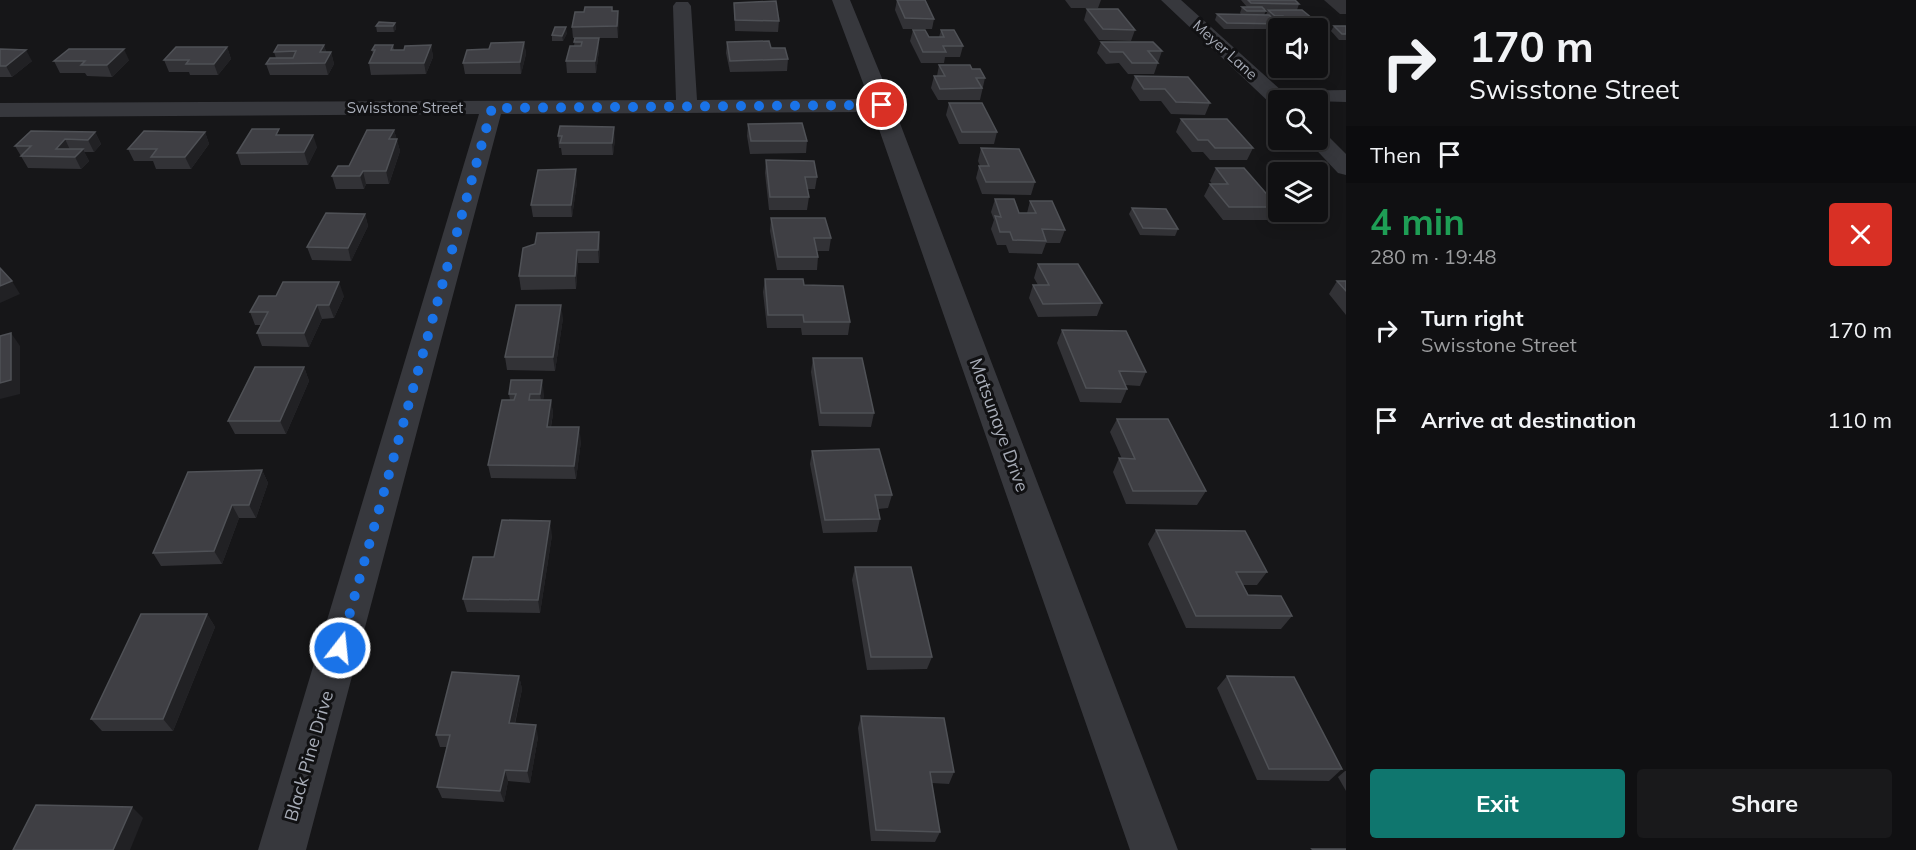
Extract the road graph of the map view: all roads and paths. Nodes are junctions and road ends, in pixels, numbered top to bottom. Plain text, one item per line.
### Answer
1 (841, 0) edge
2 (1170, 0) edge
3 (682, 6) dead end
4 (1269, 90) edge
5 (1346, 96) edge
6 (1328, 97) edge
7 (882, 105) junction
8 (687, 106) junction
9 (492, 108) junction
10 (0, 110) edge
11 (1328, 149) edge
12 (1346, 168) edge
13 (282, 850) edge
14 (1154, 850) edge

1 - 7 street, Matsunaye Drive
2 - 4 street, Meyer Lane
3 - 8 street
5 - 6 street
7 - 8 street, Swisstone Street
7 - 14 street, Matsunaye Drive
8 - 9 street, Swisstone Street
9 - 10 street, Swisstone Street
9 - 13 street, Black Pine Drive
11 - 12 street

